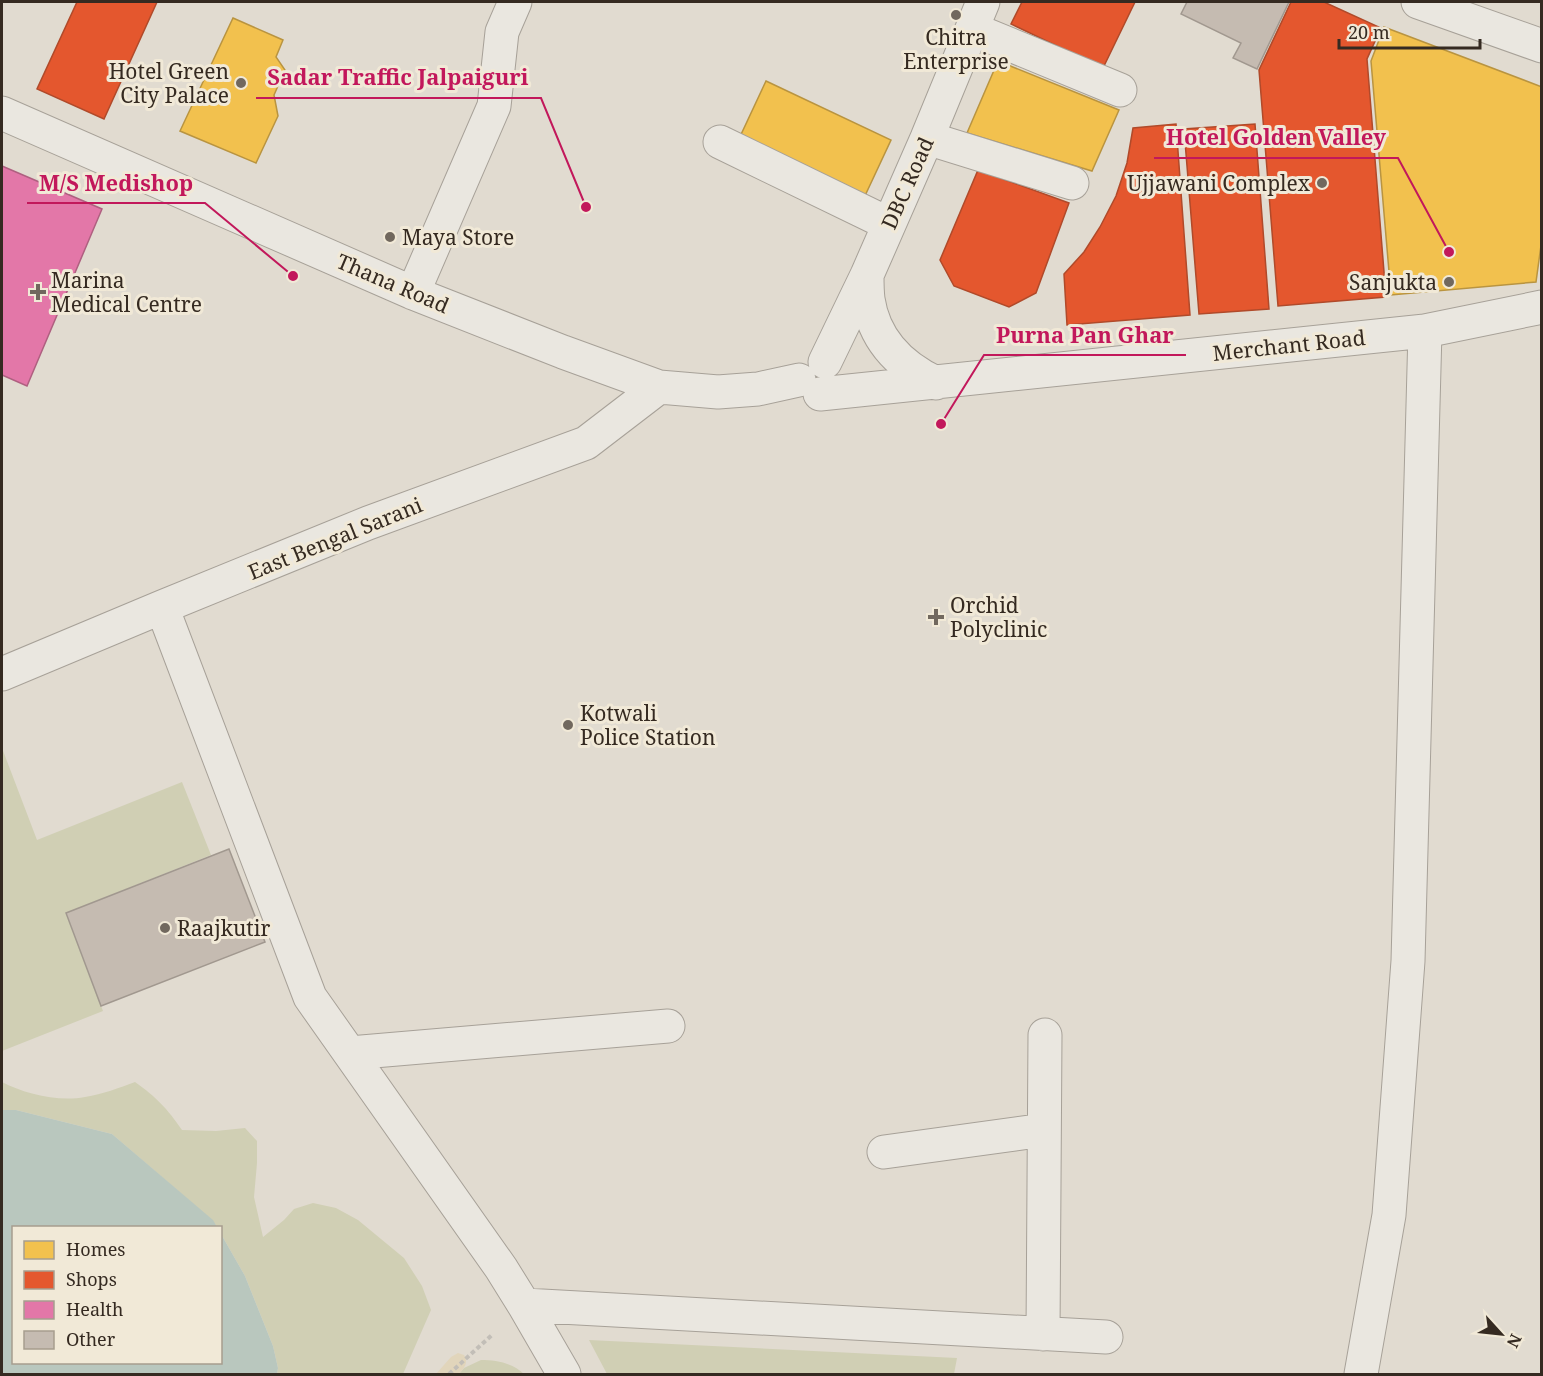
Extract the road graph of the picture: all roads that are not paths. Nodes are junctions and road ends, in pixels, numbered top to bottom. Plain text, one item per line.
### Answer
1 (515, 2) edge
2 (1418, 2) edge
3 (977, 15) edge
4 (1542, 46) edge
5 (1120, 90) dead end
6 (2, 113) edge
7 (927, 138) junction
8 (720, 142) dead end
9 (1072, 183) dead end
10 (889, 224) junction
11 (867, 275) junction
12 (413, 293) junction
13 (1542, 308) edge
14 (1425, 331) junction
15 (936, 383) junction
16 (660, 387) junction
17 (809, 387) junction
18 (162, 607) junction
19 (2, 674) edge
20 (668, 1026) dead end
21 (1045, 1035) dead end
22 (350, 1053) junction
23 (1044, 1130) junction
24 (884, 1152) dead end
25 (524, 1305) junction
26 (1043, 1334) junction
27 (1106, 1337) dead end
28 (564, 1374) edge
29 (1361, 1374) edge

1 - 12 street
2 - 4 street
3 - 5 street
3 - 7 street, DBC Road
6 - 12 street, Thana Road
7 - 9 street
7 - 10 street, DBC Road
8 - 10 street
10 - 11 street, DBC Road
11 - 15 street
11 - 17 street, DBC Road
12 - 16 street, Thana Road
13 - 14 street, Merchant Road
14 - 15 street, Merchant Road
14 - 29 street
15 - 17 street, Merchant Road
16 - 17 street, Thana Road
16 - 18 street, East Bengal Sarani
18 - 19 street, East Bengal Sarani
18 - 22 street
20 - 22 street
21 - 23 street
22 - 25 street
23 - 24 street
23 - 26 street
25 - 26 street
25 - 28 street
26 - 27 street

